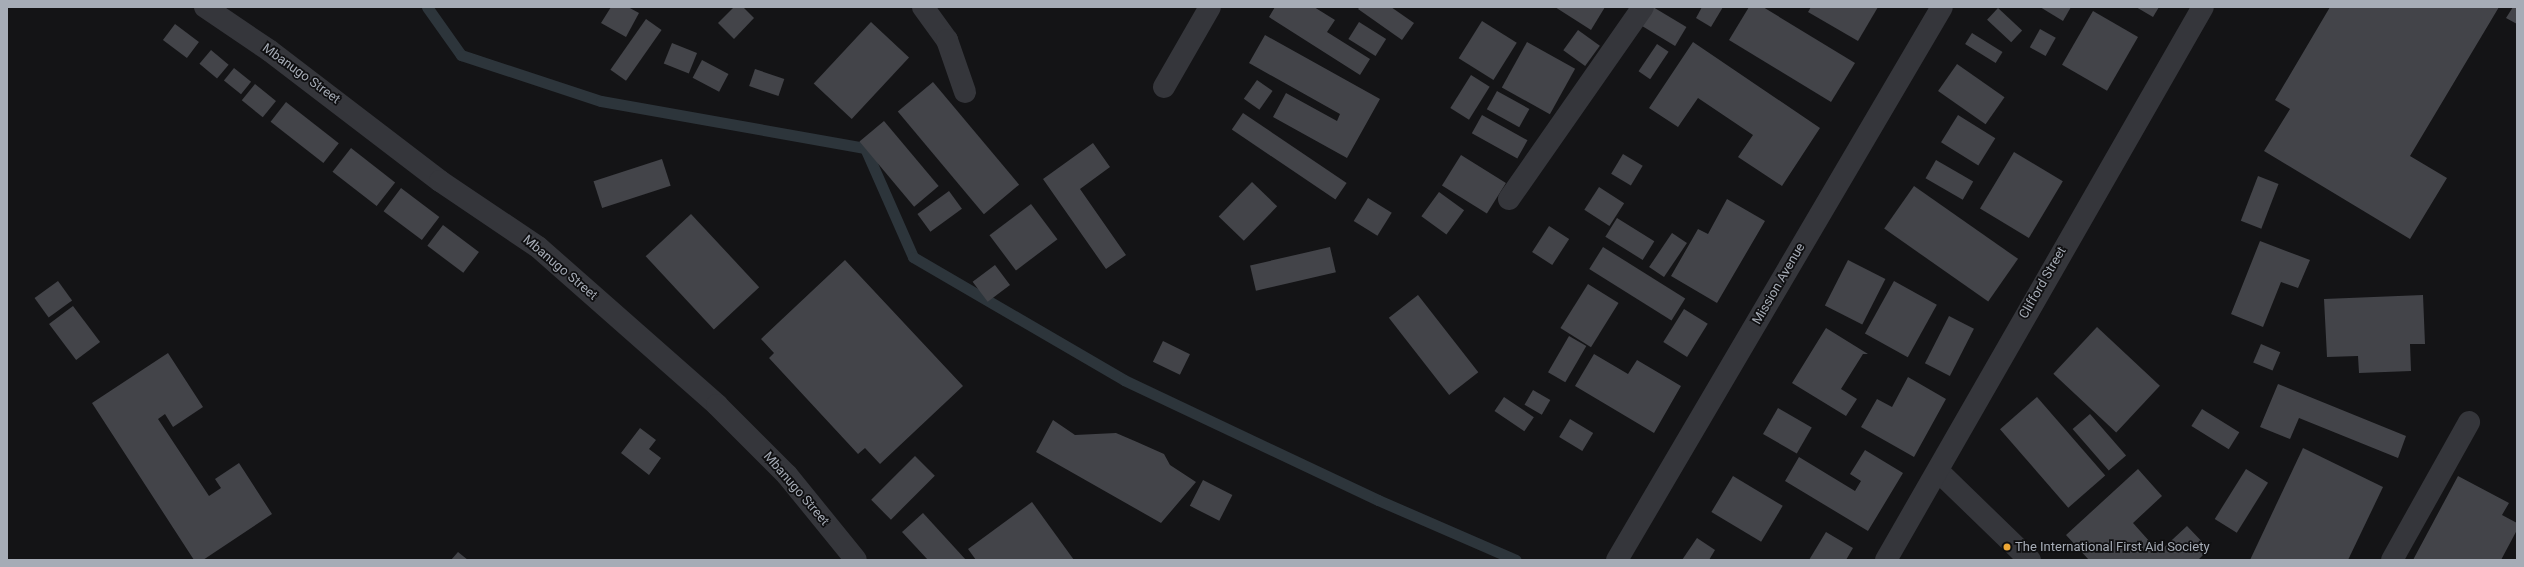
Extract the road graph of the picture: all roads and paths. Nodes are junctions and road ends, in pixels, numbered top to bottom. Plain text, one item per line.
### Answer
1 (205, 7) edge
2 (923, 7) edge
3 (1210, 7) edge
4 (1642, 7) edge
5 (1942, 7) edge
6 (2203, 7) edge
7 (1164, 87) dead end
8 (965, 92) dead end
9 (1509, 199) dead end
10 (2469, 422) dead end
11 (1938, 471) junction
12 (856, 560) edge
13 (1617, 560) edge
14 (1886, 560) edge
15 (2030, 560) edge
16 (2392, 560) edge

1 - 12 street, Mbanugo Street
2 - 8 street
3 - 7 street
4 - 9 street
5 - 13 street, Mission Avenue
6 - 11 street, Clifford Street
10 - 16 street
11 - 14 street, Clifford Street
11 - 15 street

